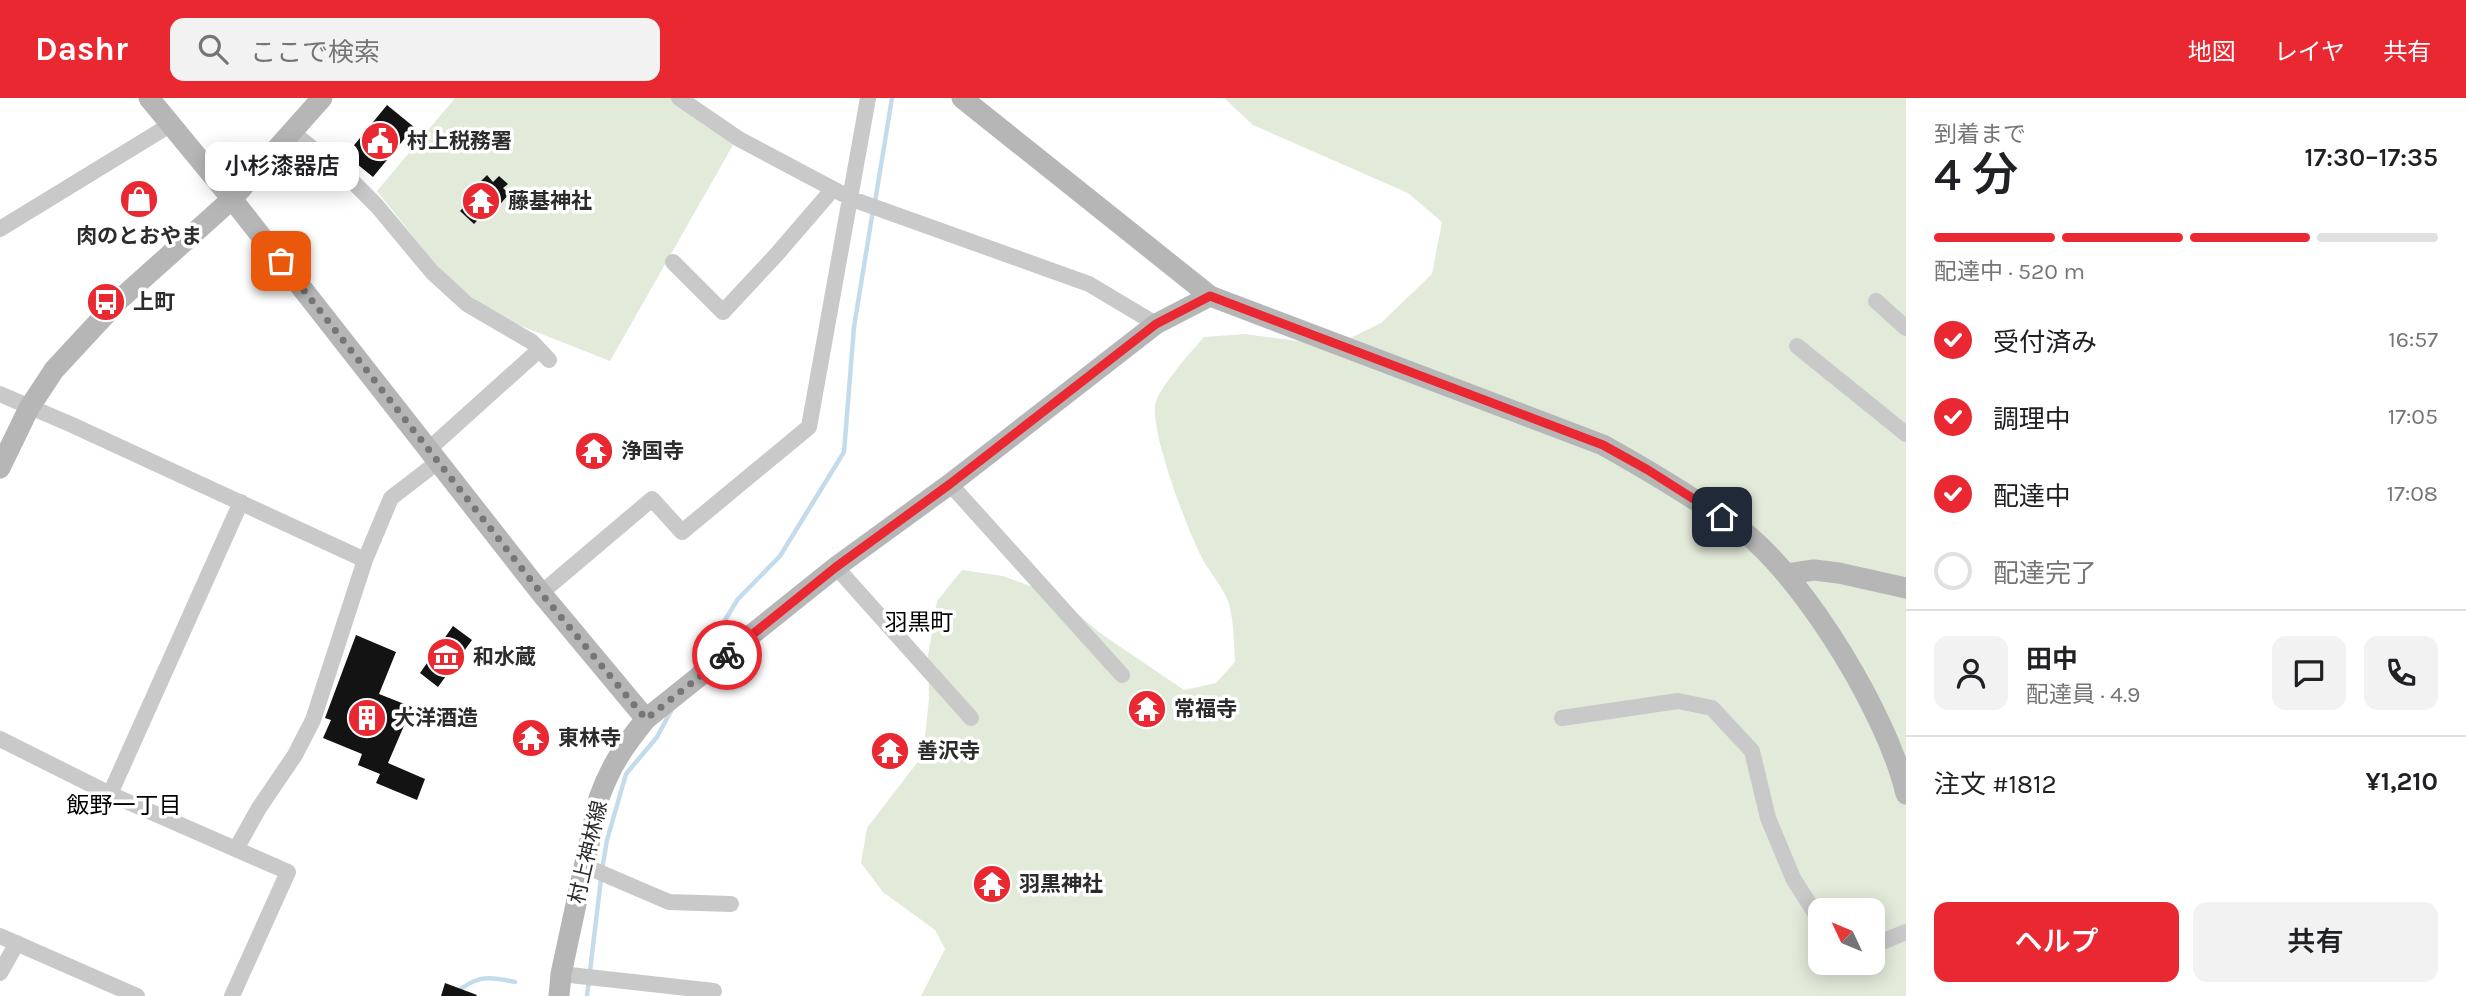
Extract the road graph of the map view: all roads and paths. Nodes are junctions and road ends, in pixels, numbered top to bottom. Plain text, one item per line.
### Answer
1 (149, 98) edge
2 (322, 98) edge
3 (679, 98) edge
4 (868, 98) edge
5 (962, 98) edge
6 (170, 125) junction
7 (292, 132) junction
8 (832, 189) junction
9 (232, 199) junction
10 (852, 199) junction
11 (0, 229) edge
12 (673, 262) dead end
13 (1210, 296) junction
14 (1876, 300) dead end
15 (1156, 324) junction
16 (1906, 328) edge
17 (1797, 346) dead end
18 (0, 394) edge
19 (29, 408) junction
20 (1906, 434) edge
21 (434, 455) junction
22 (0, 468) edge
23 (950, 484) junction
24 (241, 502) junction
25 (365, 560) junction
26 (836, 567) junction
27 (1787, 574) junction
28 (1905, 584) edge
29 (541, 593) junction
30 (1122, 675) dead end
31 (971, 718) dead end
32 (1562, 718) dead end
33 (646, 719) junction
34 (0, 739) edge
35 (110, 794) junction
36 (1906, 794) edge
37 (236, 849) junction
38 (585, 866) junction
39 (1808, 902) edge
40 (731, 904) dead end
41 (1906, 932) edge
42 (0, 936) edge
43 (1885, 941) edge
44 (17, 943) junction
45 (0, 973) edge
46 (561, 974) junction
47 (714, 991) dead end
48 (137, 996) edge
49 (232, 996) edge
50 (559, 996) edge

1 - 6 street
2 - 7 street
3 - 8 street
4 - 10 street
5 - 13 street
6 - 9 street
6 - 11 street
7 - 9 street
7 - 21 street
8 - 10 street
8 - 12 street
9 - 19 street
9 - 21 street
10 - 15 street
10 - 29 street
13 - 15 street, 村上神林線
13 - 27 street
14 - 16 street
15 - 23 street, 村上神林線
17 - 20 street
18 - 19 street
19 - 22 street
19 - 24 street
21 - 25 street
21 - 29 street
23 - 26 street, 村上神林線
23 - 30 street
24 - 25 street
24 - 35 street
25 - 37 street
26 - 31 street
26 - 33 street, 村上神林線
27 - 28 street
27 - 36 street
29 - 33 street
32 - 39 street
33 - 38 street, 村上神林線
34 - 35 street
35 - 37 street
37 - 49 street
38 - 40 street
38 - 46 street, 村上神林線
41 - 43 street
42 - 44 street
44 - 45 street
44 - 48 street
46 - 47 street
46 - 50 street, 村上神林線

